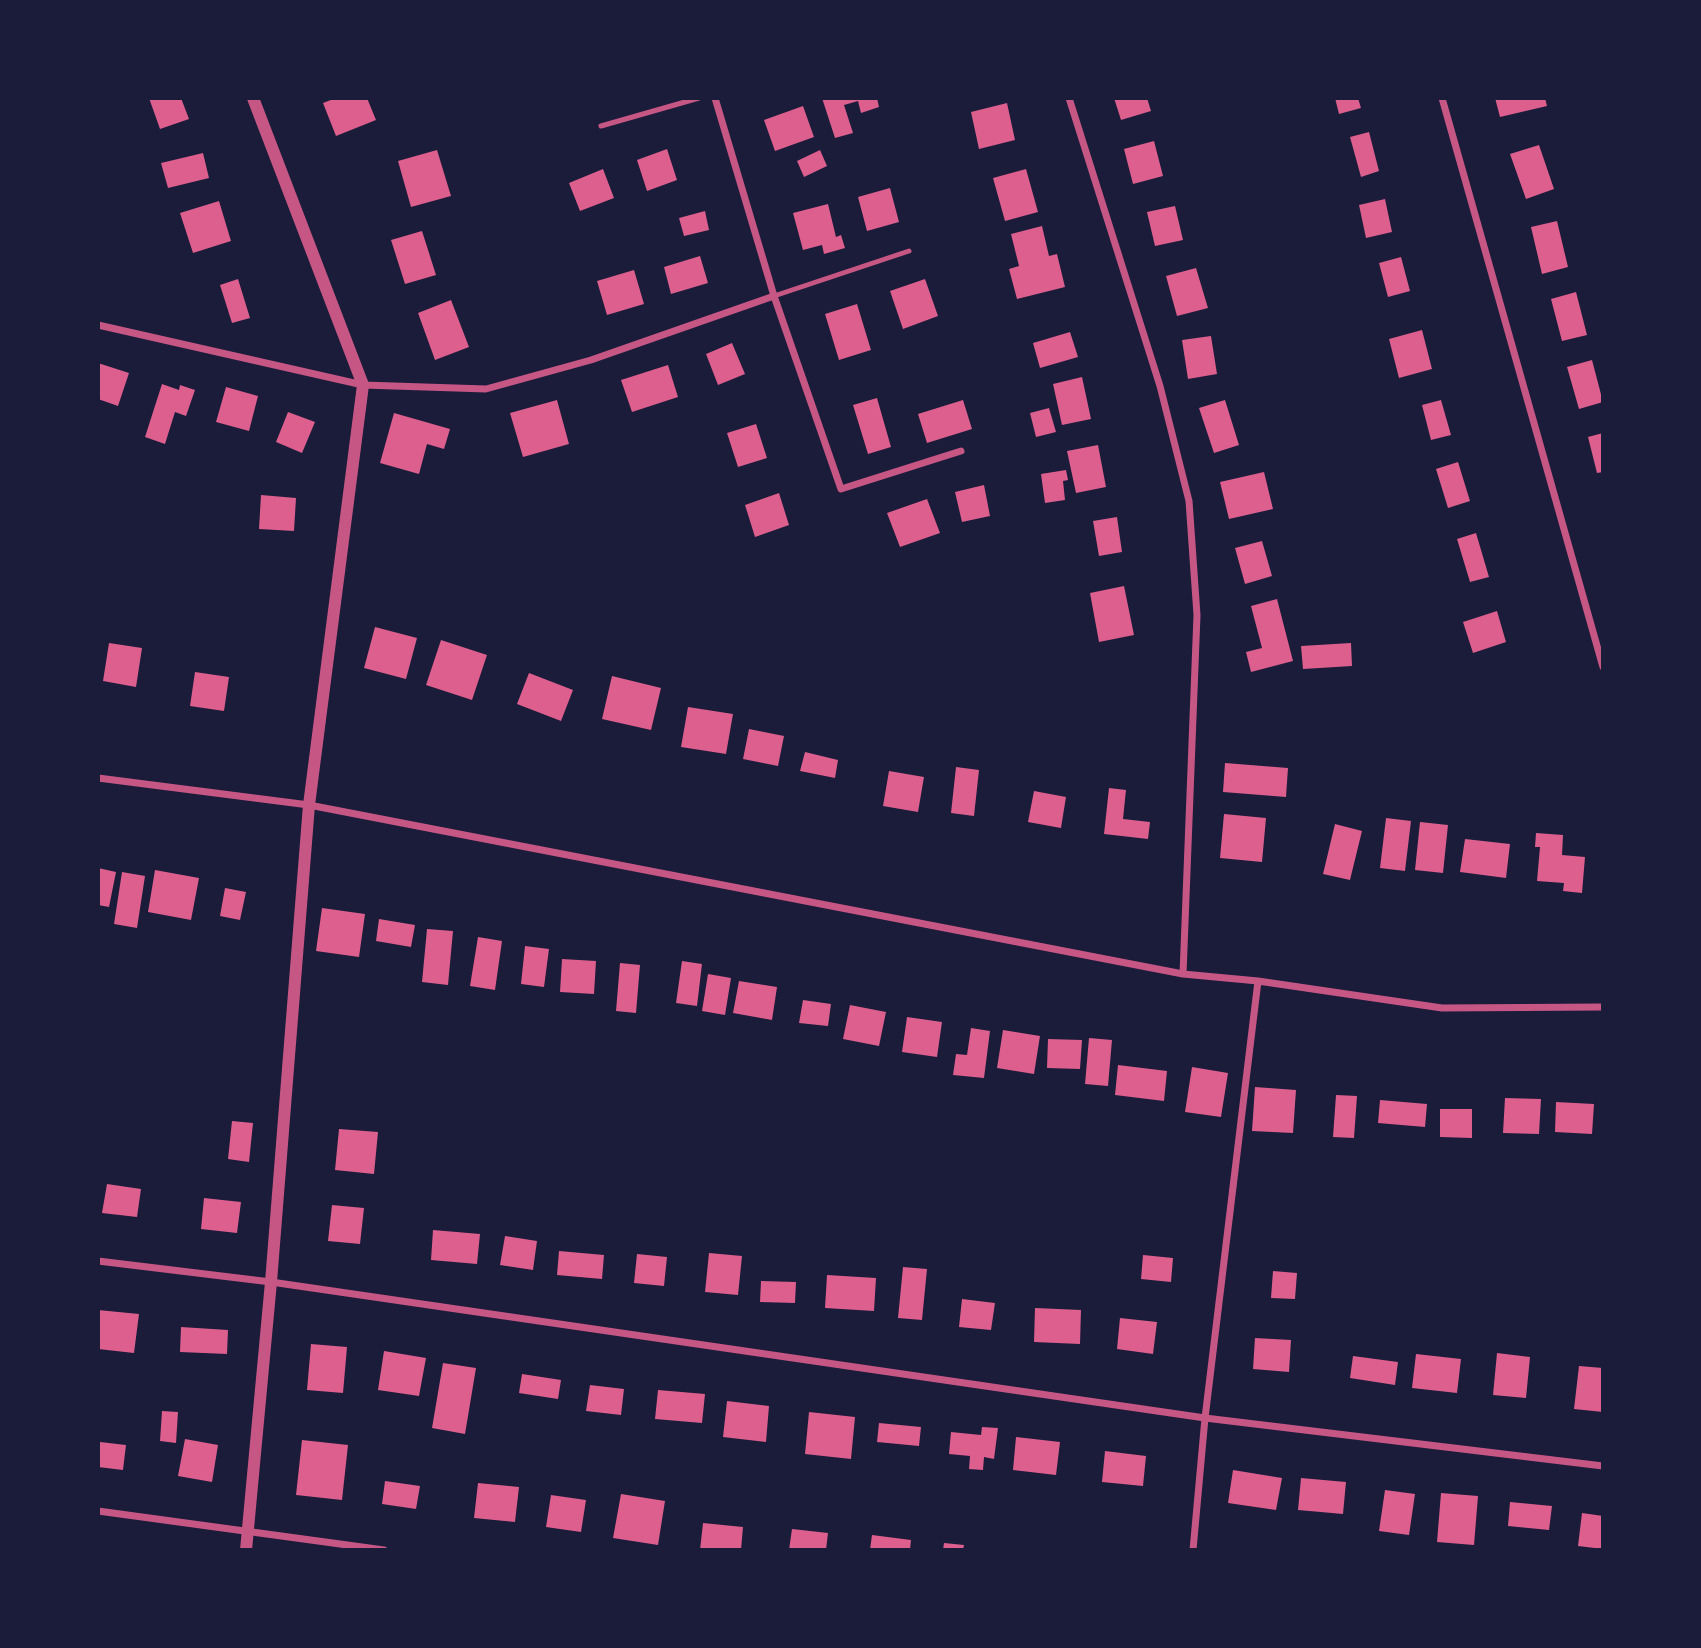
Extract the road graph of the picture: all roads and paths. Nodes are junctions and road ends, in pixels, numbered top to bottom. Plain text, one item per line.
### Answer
1 (253, 98) edge
2 (699, 98) edge
3 (715, 98) edge
4 (1069, 98) edge
5 (1442, 98) edge
6 (601, 125) dead end
7 (909, 251) dead end
8 (774, 296) junction
9 (98, 325) edge
10 (363, 385) junction
11 (961, 451) dead end
12 (1603, 667) edge
13 (98, 778) edge
14 (309, 804) junction
15 (1183, 974) junction
16 (1258, 981) junction
17 (1603, 1007) edge
18 (98, 1261) edge
19 (271, 1282) junction
20 (1205, 1418) junction
21 (1603, 1466) edge
22 (98, 1511) edge
23 (249, 1531) junction
24 (246, 1550) edge
25 (384, 1550) edge
26 (1193, 1550) edge

1 - 10 street
2 - 6 lane
3 - 8 street
4 - 15 street
5 - 12 street
7 - 8 lane
8 - 10 street
8 - 11 street
9 - 10 street
10 - 14 street
13 - 14 street
14 - 15 street
14 - 19 street
15 - 16 street
16 - 17 street
16 - 20 street
18 - 19 street
19 - 20 street
19 - 23 street
20 - 21 street
20 - 26 street
22 - 23 street
23 - 24 street
23 - 25 street

